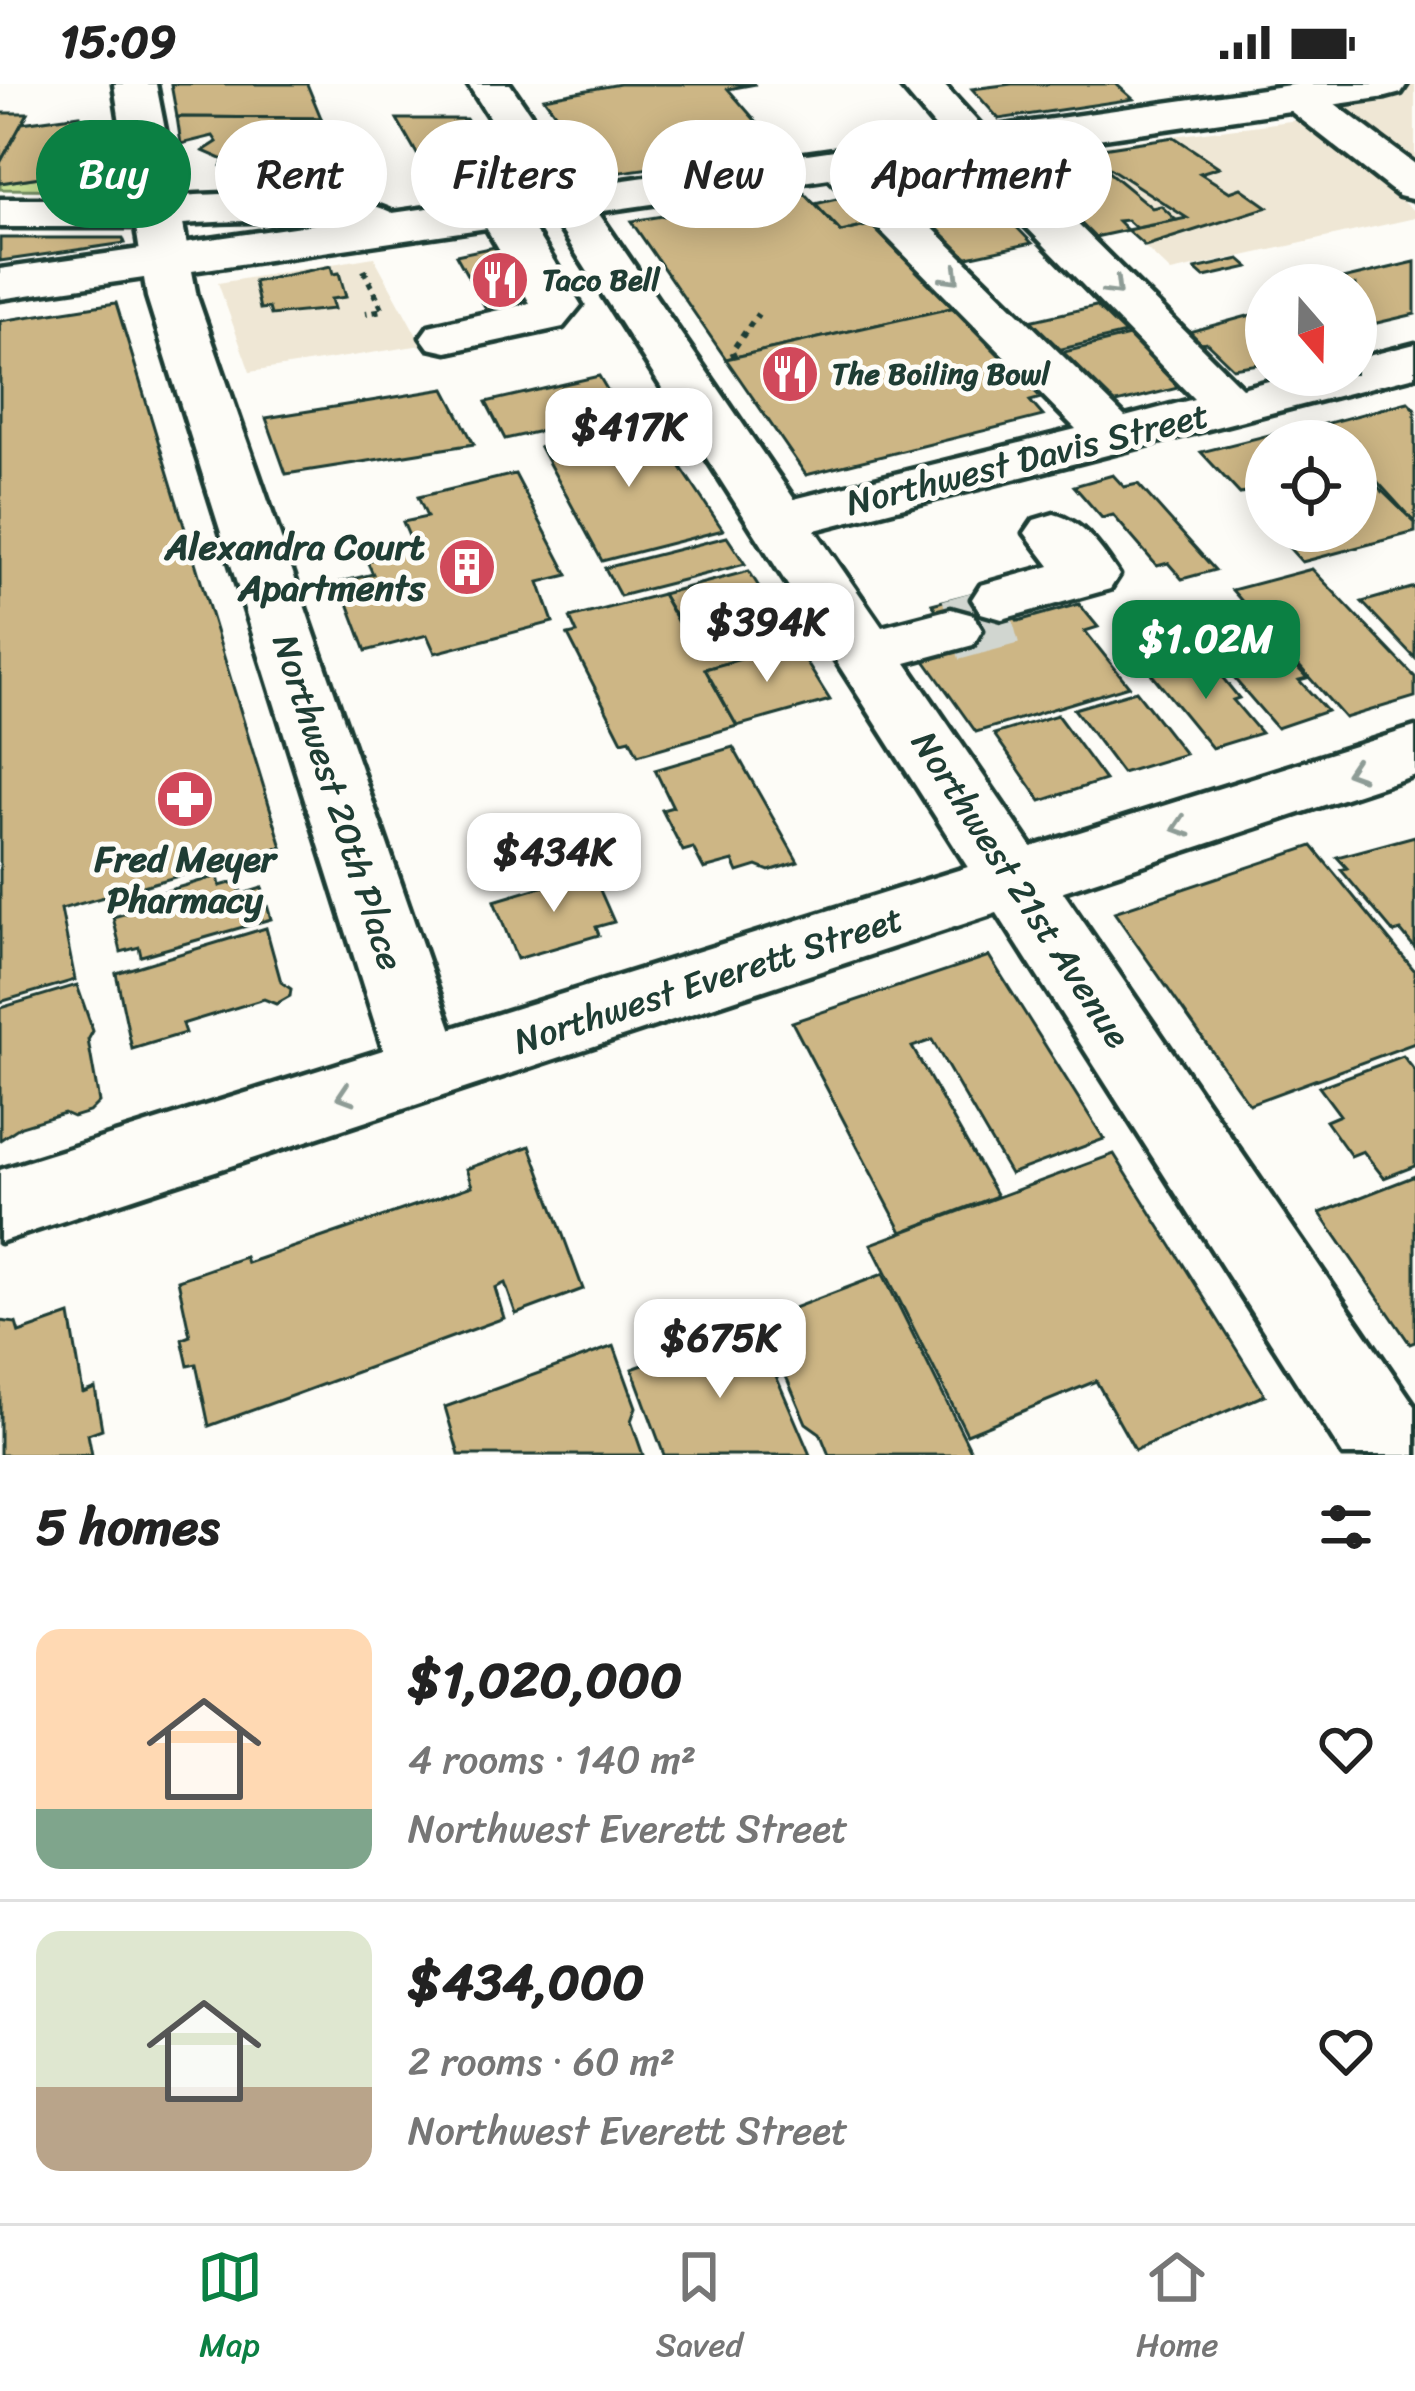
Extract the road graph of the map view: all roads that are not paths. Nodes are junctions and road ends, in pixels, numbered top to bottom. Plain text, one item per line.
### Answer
1 (135, 84) edge
2 (489, 84) edge
3 (920, 84) edge
4 (1386, 84) edge
5 (1299, 97) junction
6 (513, 120) edge
7 (954, 120) edge
8 (1112, 124) edge
9 (830, 164) edge
10 (1415, 186) edge
11 (618, 196) edge
12 (0, 214) edge
13 (434, 228) edge
14 (510, 228) edge
15 (584, 228) edge
16 (905, 228) edge
17 (1054, 228) edge
18 (160, 236) junction
19 (0, 284) edge
20 (447, 338) dead end
21 (1415, 360) edge
22 (1231, 407) junction
23 (1114, 436) junction
24 (779, 521) junction
25 (1071, 554) dead end
26 (862, 647) junction
27 (1415, 752) edge
28 (1016, 880) junction
29 (427, 1068) junction
30 (0, 1206) edge
31 (1389, 1446) edge

1 - 18 street, Northwest 20th Place
2 - 6 street, Northwest 21st Avenue
3 - 7 street
4 - 5 street
5 - 8 street
5 - 10 street
9 - 11 street
12 - 18 street
13 - 18 street
14 - 20 street
15 - 24 street, Northwest 21st Avenue
16 -> 23 street
17 -> 22 street
18 - 19 street
18 - 29 street, Northwest 20th Place
21 - 22 street, Northwest Davis Street
22 - 23 street, Northwest Davis Street
23 - 24 street, Northwest Davis Street
24 - 26 street, Northwest 21st Avenue
25 - 26 street
26 - 28 street, Northwest 21st Avenue
27 -> 28 street, Northwest Everett Street
28 - 29 street, Northwest Everett Street
28 - 31 street, Northwest 21st Avenue
29 -> 30 street, Northwest Everett Street

